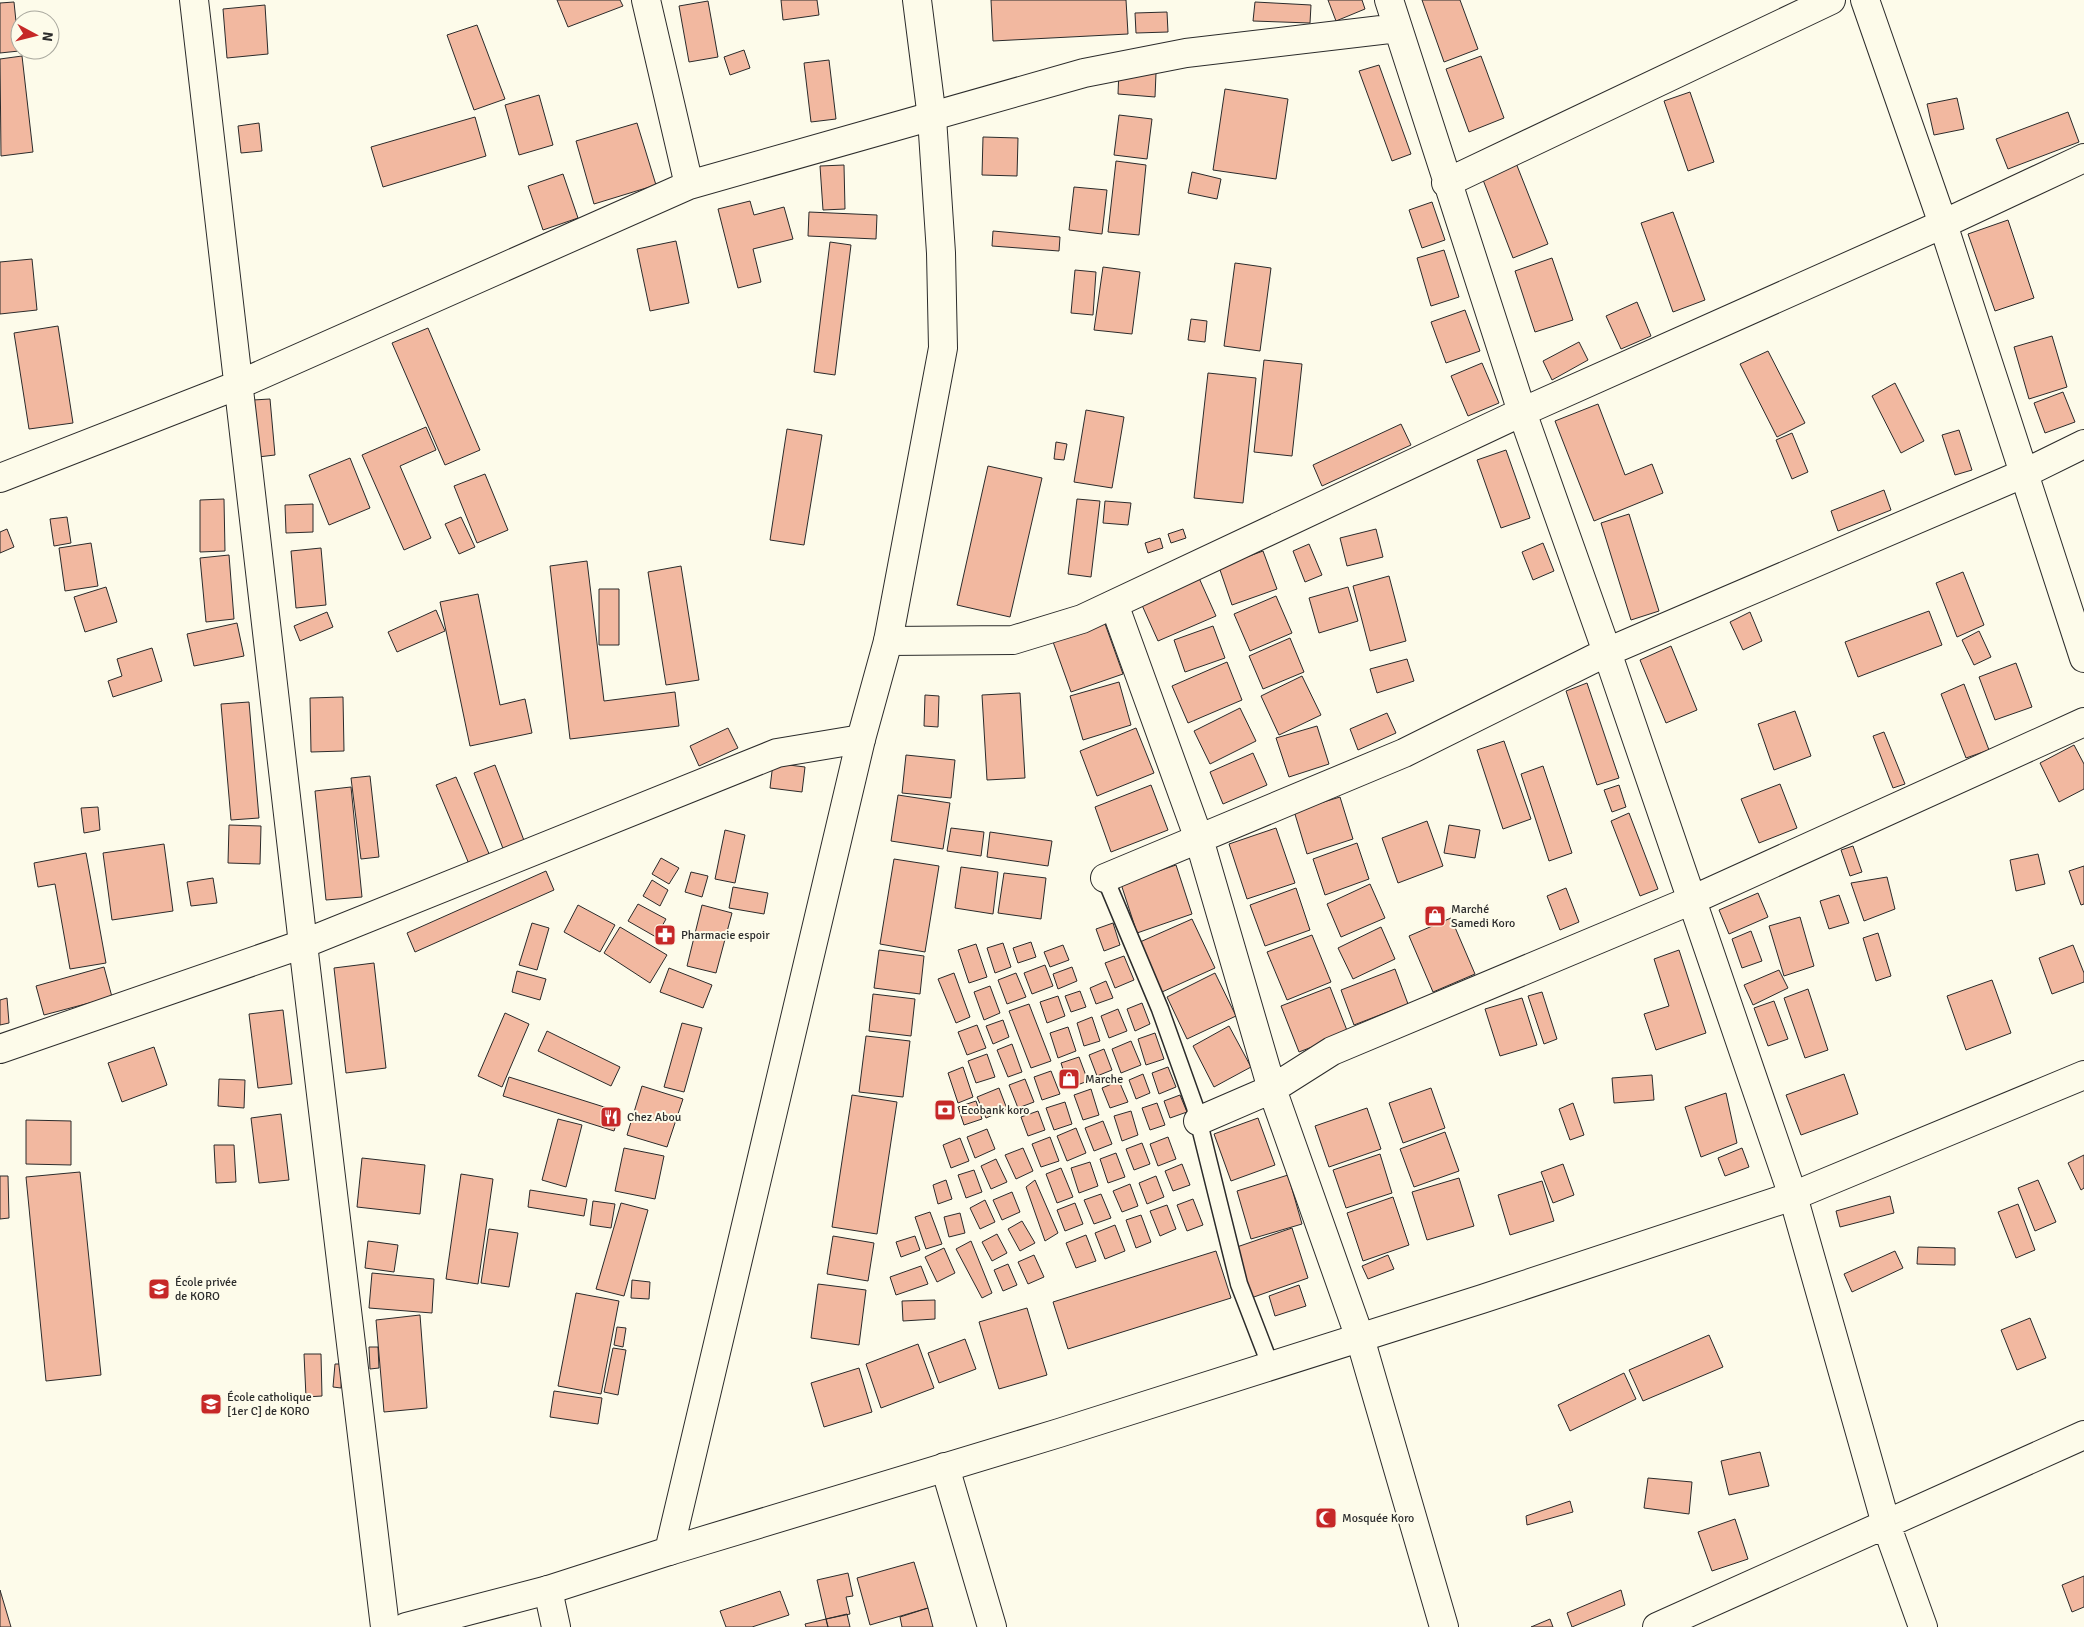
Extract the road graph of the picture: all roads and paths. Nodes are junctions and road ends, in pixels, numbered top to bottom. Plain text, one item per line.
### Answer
1 (194, 0) edge
2 (646, 0) edge
3 (917, 0) edge
4 (1389, 0) edge
5 (1831, 0) edge
6 (1865, 0) edge
7 (1398, 28) junction
8 (932, 118) junction
9 (2084, 158) edge
10 (1446, 183) junction
11 (689, 185) junction
12 (1943, 224) junction
13 (238, 385) junction
14 (1522, 412) junction
15 (2084, 444) edge
16 (2025, 473) junction
17 (0, 478) edge
18 (1114, 604) junction
19 (888, 641) junction
20 (1607, 652) junction
21 (2084, 658) edge
22 (2084, 722) edge
23 (861, 738) junction
24 (1198, 839) junction
25 (1105, 878) joint
26 (1692, 900) junction
27 (303, 944) junction
28 (0, 1049) edge
29 (2084, 1075) edge
30 (1272, 1089) junction
31 (1198, 1120) junction
32 (1793, 1196) junction
33 (1360, 1338) junction
34 (1270, 1367) junction
35 (2084, 1435) edge
36 (945, 1467) junction
37 (1886, 1524) junction
38 (669, 1551) junction
39 (548, 1590) junction
40 (385, 1627) edge
41 (406, 1627) edge
42 (556, 1627) edge
43 (992, 1627) edge
44 (1444, 1627) edge
45 (1657, 1627) edge
46 (1923, 1627) edge

1 - 13 street
2 - 11 street
3 - 8 street
4 - 7 street
5 - 10 street
6 - 12 street
7 - 8 street
7 - 10 street
8 - 11 street
8 - 19 street
9 - 12 street
10 - 14 street
11 - 13 street
12 - 14 street
12 - 16 street
13 - 17 street
13 - 27 street
14 - 18 street
14 - 20 street
15 - 16 street
16 - 20 street
16 - 21 street
18 - 19 street
18 - 24 street
19 - 23 street
20 - 24 street
20 - 26 street
22 - 26 street
23 - 27 street
23 - 38 street
24 - 25 street
24 - 30 street
25 - 31 lane
26 - 30 street
26 - 32 street
27 - 28 street
27 - 40 street
29 - 32 street
30 - 31 street
30 - 33 street
31 - 34 lane
32 - 33 street
32 - 37 street
33 - 34 street
33 - 44 street
34 - 36 street
35 - 37 street
36 - 38 street
36 - 43 street
37 - 45 street
37 - 46 street
38 - 39 street
39 - 41 street
39 - 42 street

